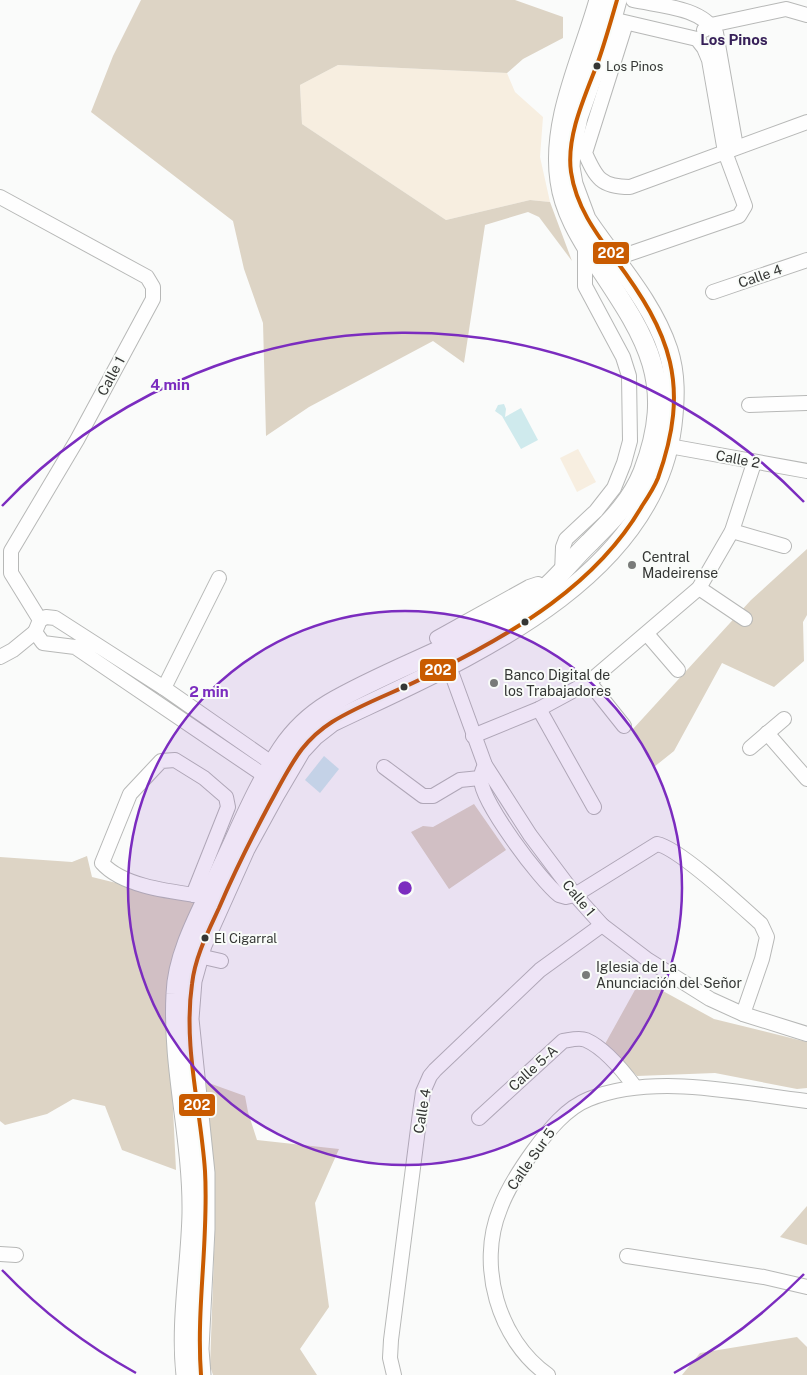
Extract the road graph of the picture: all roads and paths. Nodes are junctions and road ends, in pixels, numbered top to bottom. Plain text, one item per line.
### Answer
1 (617, 0) edge
2 (640, 1) edge
3 (608, 14) edge
4 (807, 15) edge
5 (712, 25) junction
6 (642, 26) junction
7 (697, 39) junction
8 (807, 122) edge
9 (731, 149) junction
10 (0, 197) edge
11 (585, 246) junction
12 (614, 259) junction
13 (807, 260) edge
14 (713, 292) dead end
15 (807, 403) edge
16 (749, 405) dead end
17 (661, 445) junction
18 (754, 463) junction
19 (807, 471) edge
20 (732, 531) junction
21 (784, 546) dead end
22 (562, 573) junction
23 (219, 578) dead end
24 (699, 588) junction
25 (745, 619) dead end
26 (37, 626) junction
27 (647, 634) junction
28 (78, 642) junction
29 (443, 651) junction
30 (0, 657) edge
31 (678, 670) dead end
32 (589, 682) junction
33 (164, 688) junction
34 (539, 709) junction
35 (784, 720) dead end
36 (624, 726) dead end
37 (767, 732) junction
38 (473, 736) junction
39 (750, 748) dead end
40 (485, 765) junction
41 (384, 767) dead end
42 (274, 773) junction
43 (480, 778) junction
44 (807, 779) edge
45 (594, 808) dead end
46 (575, 894) junction
47 (201, 896) junction
48 (602, 925) junction
49 (199, 956) junction
50 (221, 961) dead end
51 (742, 1014) junction
52 (807, 1034) edge
53 (635, 1087) junction
54 (807, 1101) edge
55 (480, 1118) dead end
56 (0, 1254) edge
57 (16, 1254) dead end
58 (627, 1256) dead end
59 (807, 1287) edge
60 (186, 1375) edge
61 (201, 1375) edge
62 (394, 1375) edge
63 (548, 1375) edge

1 - 3 main road
2 - 5 street
2 - 6 street
3 - 6 street
3 - 9 street
3 - 11 main road
3 - 12 main road
4 - 5 street
5 - 7 street
5 - 9 street
6 - 7 street
7 - 9 street
8 - 9 street
9 - 12 street
10 - 26 street, Calle 1
11 - 17 main road
11 - 22 street
12 - 17 main road
13 - 14 street, Calle 4
15 - 16 street
17 - 18 street, Calle 2
17 - 22 main road
17 - 29 main road
18 - 19 street, Calle 2
18 - 20 street
20 - 21 street
20 - 24 street
22 - 29 main road
23 - 33 street
24 - 25 street
24 - 27 street
26 - 28 street
26 - 28 street
26 - 30 street
27 - 31 street
27 - 32 street
28 - 33 street
28 - 42 street
29 - 38 street, Calle 1
29 - 42 main road
32 - 34 street
32 - 36 street
33 - 42 street
34 - 38 street
34 - 45 street
35 - 37 street
37 - 39 street
37 - 44 street
38 - 40 street, Calle 1
40 - 43 street
40 - 46 street, Calle 1
41 - 43 street
42 - 47 main road
42 - 49 main road
43 - 46 street
46 - 48 street, Calle 1
46 - 51 street
47 - 47 street
47 - 60 main road
48 - 51 street, Calle 1
48 - 62 street, Calle 4
49 - 50 street
49 - 61 main road
51 - 52 street, Calle 1
53 - 54 street, Calle Sur 5
53 - 55 street, Calle 5-A
53 - 63 street, Calle Sur 5
56 - 57 street
58 - 59 street

